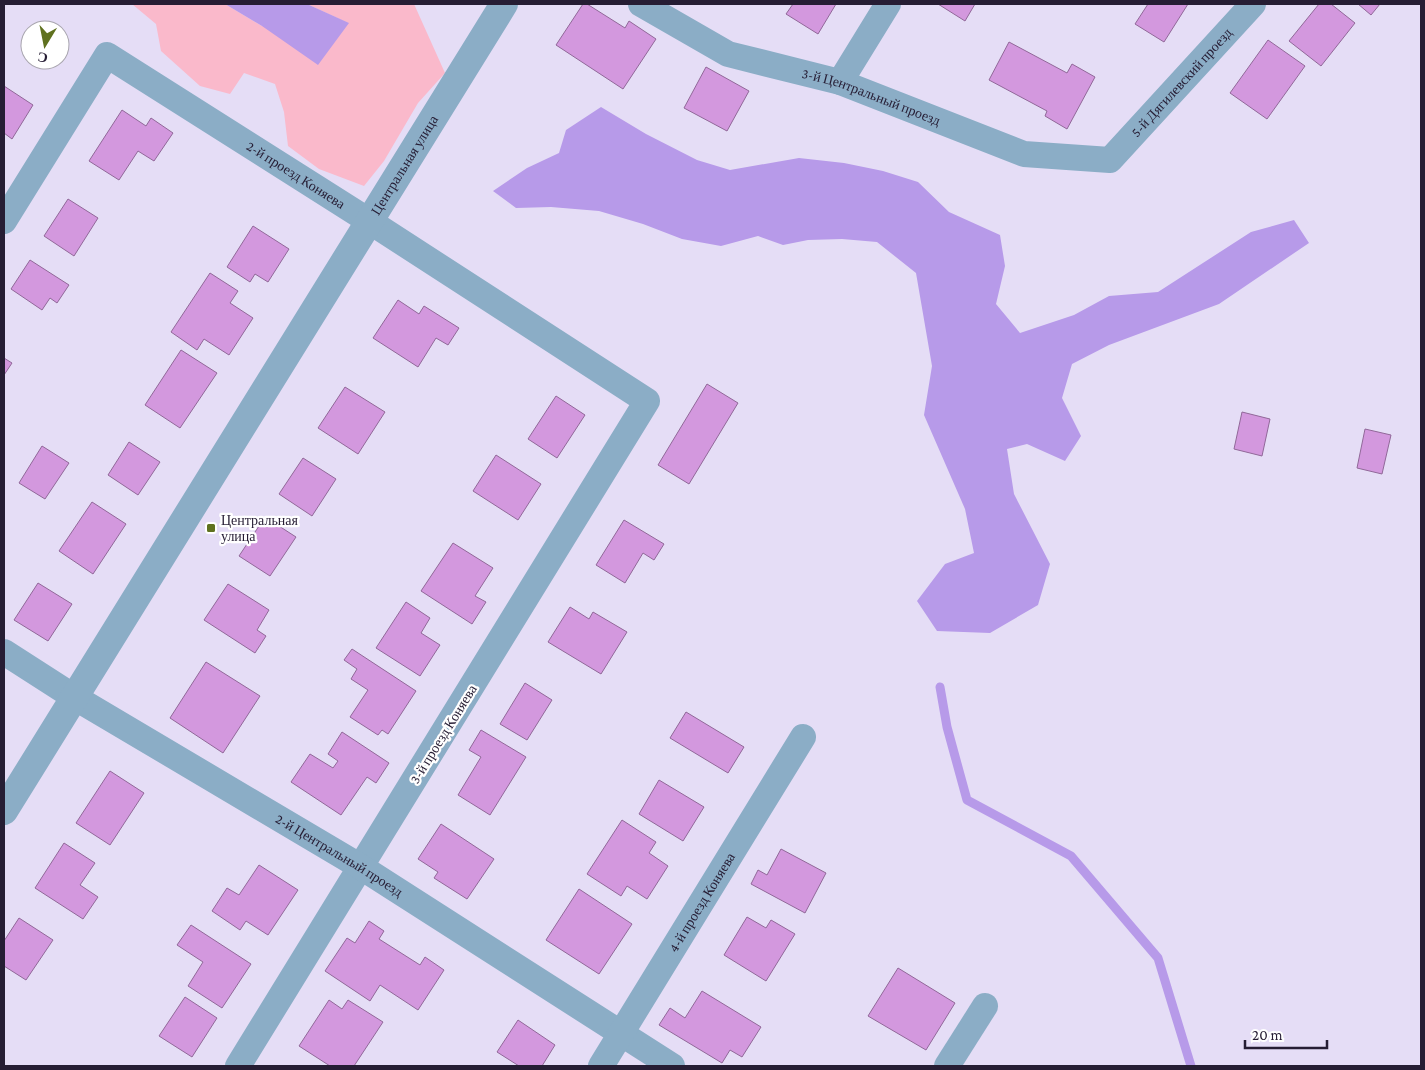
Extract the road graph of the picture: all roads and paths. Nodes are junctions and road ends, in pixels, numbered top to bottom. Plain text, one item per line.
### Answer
1 (504, 4) edge
2 (641, 4) edge
3 (888, 4) edge
4 (1253, 4) edge
5 (840, 82) junction
6 (1110, 160) joint
7 (4, 220) edge
8 (369, 221) junction
9 (647, 401) joint
10 (4, 652) edge
11 (74, 697) junction
12 (803, 737) dead end
13 (4, 812) edge
14 (361, 867) junction
15 (985, 1006) dead end
16 (622, 1034) junction
17 (238, 1066) edge
18 (601, 1066) edge
19 (672, 1066) edge
20 (947, 1066) edge

1 - 8 street, Центральная улица
2 - 5 street, 3-й Центральный проезд
3 - 5 street
4 - 6 street, 5-й Дягилевский проезд
5 - 6 street, 3-й Центральный проезд
7 - 8 street, 2-й проезд Коняева
8 - 9 street, 2-й проезд Коняева
8 - 11 street, Центральная улица
9 - 14 street, 3-й проезд Коняева
10 - 11 street, 2-й Центральный проезд
11 - 13 street, Центральная улица
11 - 14 street, 2-й Центральный проезд
12 - 16 street, 4-й проезд Коняева
14 - 16 street, 2-й Центральный проезд
14 - 17 street, 3-й проезд Коняева
15 - 20 street
16 - 18 street, 4-й проезд Коняева
16 - 19 street, 2-й Центральный проезд

